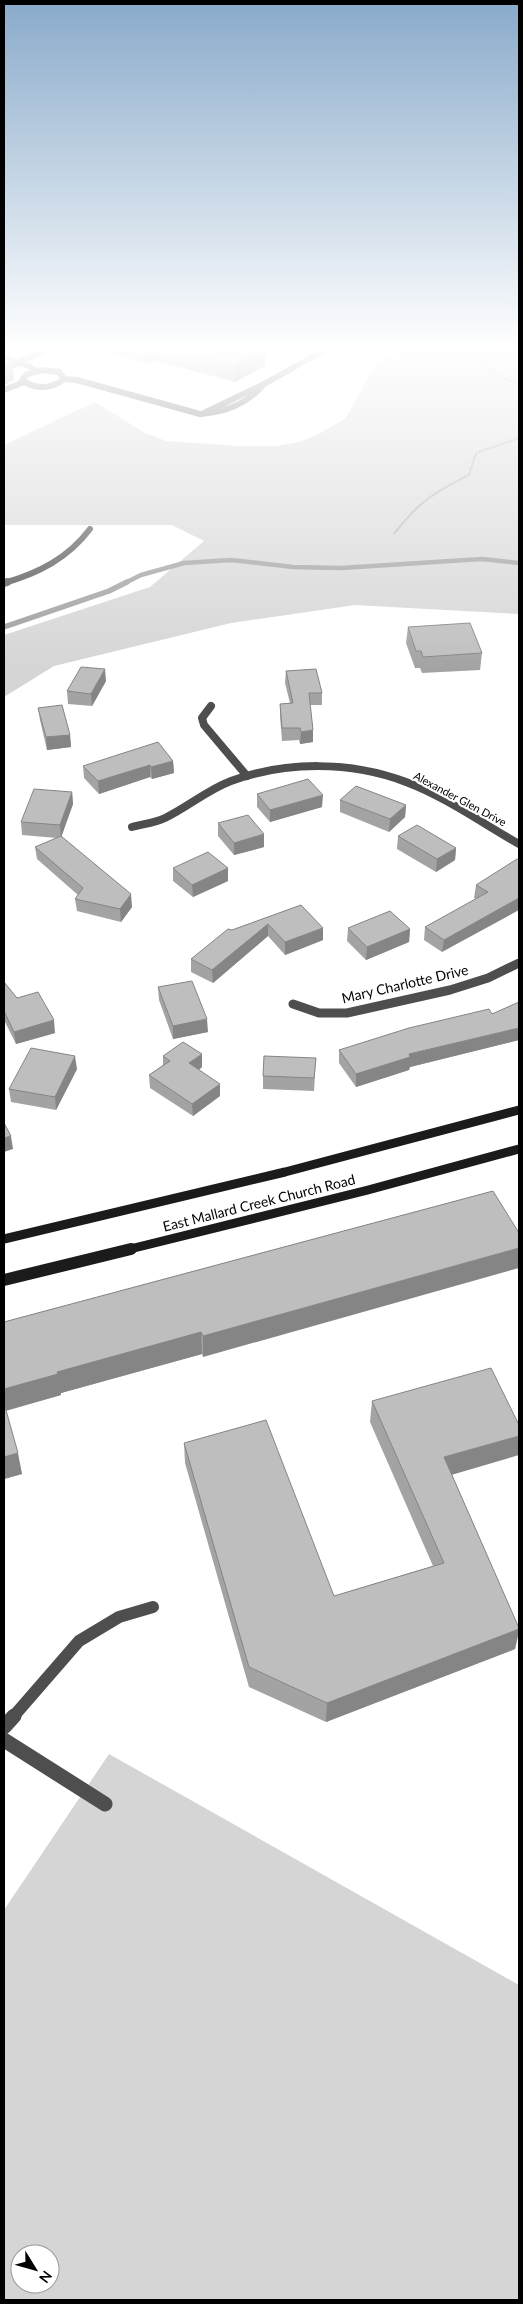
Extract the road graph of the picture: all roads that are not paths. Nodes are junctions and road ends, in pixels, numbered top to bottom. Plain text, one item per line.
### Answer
1 (90, 529) dead end
2 (4, 583) edge
3 (212, 706) dead end
4 (247, 776) junction
5 (132, 827) dead end
6 (519, 844) edge
7 (519, 963) edge
8 (294, 1004) dead end
9 (519, 1110) edge
10 (519, 1149) edge
11 (4, 1239) edge
12 (4, 1280) edge
13 (153, 1607) dead end
14 (4, 1727) edge
15 (4, 1740) edge
16 (105, 1804) dead end

1 - 2 street
3 - 4 street
4 - 5 street, Alexander Glen Drive
4 - 6 street, Alexander Glen Drive
7 - 8 street, Mary Charlotte Drive
9 - 11 main road, East Mallard Creek Church Road
10 - 12 main road, East Mallard Creek Church Road
13 - 14 street
15 - 16 street

